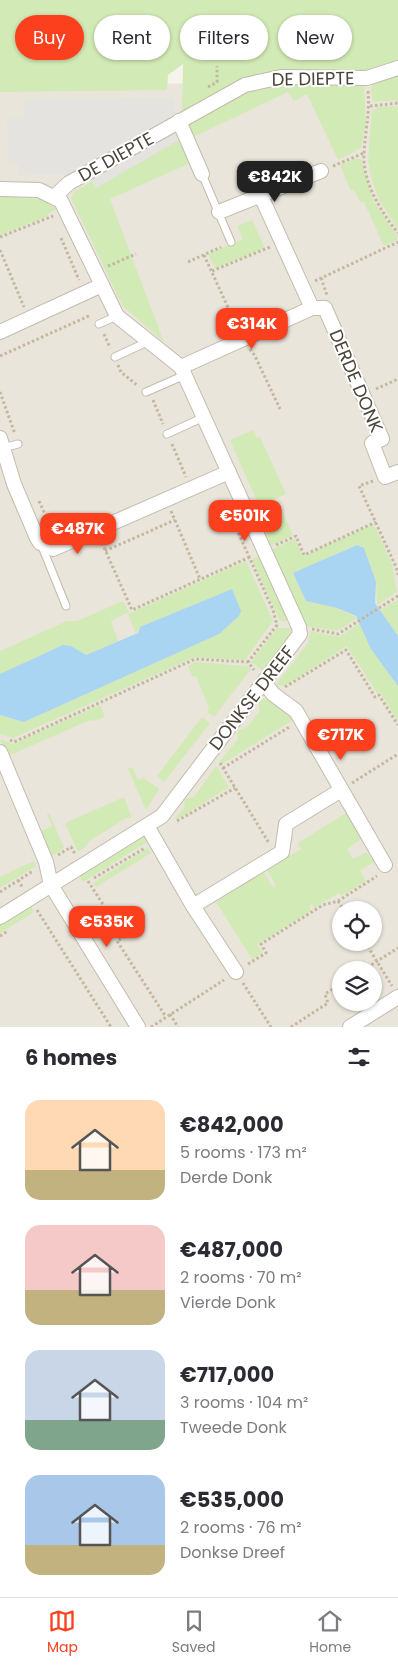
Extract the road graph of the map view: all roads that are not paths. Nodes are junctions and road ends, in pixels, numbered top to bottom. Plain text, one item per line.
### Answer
1 (398, 68) edge
2 (179, 121) junction
3 (321, 171) road end
4 (202, 174) joint
5 (0, 189) edge
6 (260, 194) junction
7 (55, 196) junction
8 (219, 212) junction
9 (230, 242) road end
10 (102, 285) junction
11 (312, 308) junction
12 (117, 316) junction
13 (99, 324) dead end
14 (0, 332) edge
15 (149, 341) junction
16 (115, 358) dead end
17 (183, 371) junction
18 (146, 392) dead end
19 (204, 417) junction
20 (168, 434) dead end
21 (2, 443) edge
22 (18, 444) road end
23 (229, 472) junction
24 (392, 474) edge
25 (40, 543) junction
26 (66, 606) dead end
27 (264, 682) junction
28 (3, 745) edge
29 (341, 790) junction
30 (150, 831) junction
31 (385, 865) road end
32 (51, 885) junction
33 (193, 906) junction
34 (0, 917) edge
35 (236, 972) road end
36 (395, 992) edge
37 (138, 1027) edge
38 (350, 1027) edge

1 - 2 street, DE DIEPTE
2 - 4 street
2 - 7 street, DE DIEPTE
3 - 6 street
4 - 8 lane
5 - 7 street
6 - 8 street
6 - 11 street
7 - 10 street, DONKSE DREEF
8 - 9 lane
10 - 12 street, DONKSE DREEF
10 - 14 street
11 - 17 street
11 - 24 street, DERDE DONK
12 - 13 lane
12 - 15 street, DONKSE DREEF
15 - 16 lane
15 - 17 street, DONKSE DREEF
17 - 18 lane
17 - 19 street, DONKSE DREEF
19 - 20 lane
19 - 23 street, DONKSE DREEF
21 - 22 lane
21 - 25 street
23 - 25 street
23 - 27 street, DONKSE DREEF
25 - 26 lane
27 - 29 street
27 - 30 street, DONKSE DREEF
28 - 32 street
29 - 31 street
29 - 33 street
30 - 32 street, DONKSE DREEF
30 - 33 street
32 - 34 street, DONKSE DREEF
32 - 37 street
33 - 35 street
36 - 38 street

